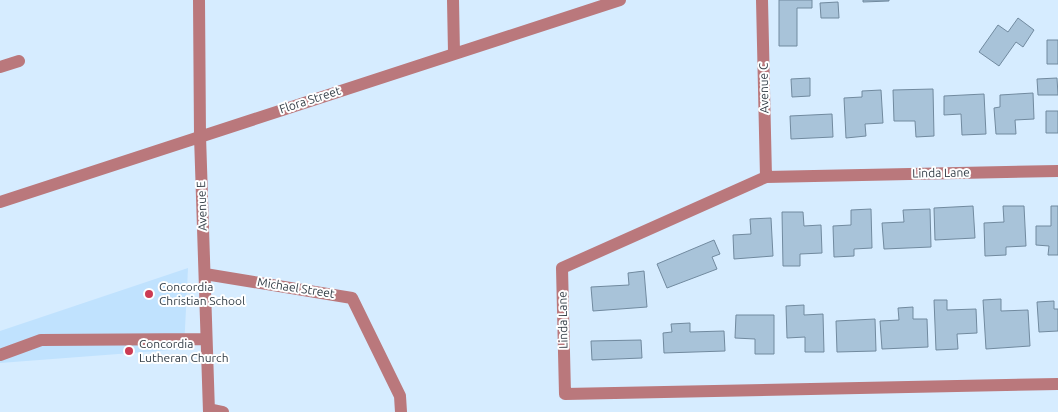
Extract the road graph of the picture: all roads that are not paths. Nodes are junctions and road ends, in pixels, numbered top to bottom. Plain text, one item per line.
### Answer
1 (199, 0) edge
2 (453, 0) edge
3 (620, 0) edge
4 (762, 0) edge
5 (454, 54) junction
6 (19, 60) dead end
7 (0, 67) edge
8 (200, 136) junction
9 (1058, 171) edge
10 (766, 177) junction
11 (0, 202) edge
12 (205, 274) junction
13 (206, 339) junction
14 (0, 355) edge
15 (1058, 384) edge
16 (209, 411) edge
17 (223, 412) edge
18 (401, 412) edge

1 - 8 street, Avenue E
2 - 5 street
3 - 5 street, Flora Street
4 - 10 street, Avenue C
5 - 8 street, Flora Street
6 - 7 street
8 - 11 street, Flora Street
8 - 12 street, Avenue E
9 - 10 street, Linda Lane
10 - 15 street, Linda Lane
12 - 13 street, Avenue E
12 - 18 street, Michael Street
13 - 14 street
13 - 16 street, Avenue E
16 - 17 street

